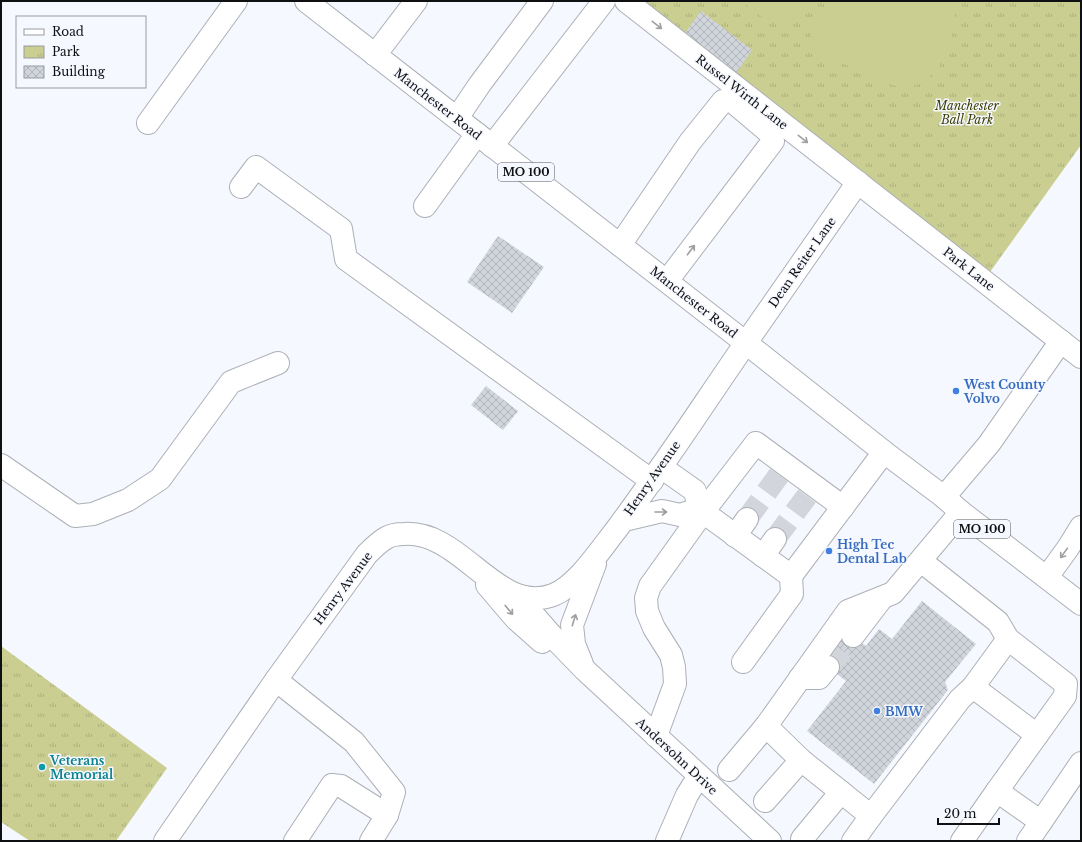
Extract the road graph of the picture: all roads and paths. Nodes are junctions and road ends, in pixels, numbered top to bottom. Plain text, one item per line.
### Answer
1 (236, 1) edge
2 (306, 1) edge
3 (416, 1) edge
4 (542, 1) edge
5 (604, 1) edge
6 (626, 1) edge
7 (375, 55) junction
8 (457, 118) junction
9 (148, 123) dead end
10 (485, 140) junction
11 (858, 182) junction
12 (241, 187) dead end
13 (425, 206) dead end
14 (620, 245) junction
15 (667, 282) junction
16 (1060, 341) junction
17 (746, 342) junction
18 (1081, 357) edge
19 (278, 363) dead end
20 (884, 452) junction
21 (1, 465) edge
22 (656, 474) junction
23 (944, 497) junction
24 (843, 507) junction
25 (701, 510) junction
26 (961, 512) junction
27 (624, 520) junction
28 (1081, 527) edge
29 (599, 552) junction
30 (466, 559) junction
31 (922, 561) junction
32 (790, 576) junction
33 (1046, 577) junction
34 (516, 595) junction
35 (882, 598) junction
36 (1081, 604) edge
37 (853, 636) tunnel mouth
38 (1008, 639) junction
39 (743, 662) dead end
40 (828, 667) tunnel mouth
41 (585, 670) junction
42 (800, 678) junction
43 (276, 680) junction
44 (972, 687) junction
45 (766, 726) junction
46 (1037, 735) junction
47 (656, 736) junction
48 (801, 760) junction
49 (1081, 762) edge
50 (729, 770) dead end
51 (699, 776) junction
52 (997, 791) junction
53 (841, 792) junction
54 (765, 801) dead end
55 (387, 815) junction
56 (871, 816) junction
57 (1041, 822) junction
58 (802, 839) dead end
59 (165, 841) edge
60 (295, 841) edge
61 (371, 841) edge
62 (667, 841) edge
63 (770, 841) edge
64 (853, 841) edge
65 (962, 841) edge
66 (1028, 841) edge

1 - 9 main road
2 - 7 main road, Manchester Road / MO 100
3 - 7 main road
4 - 8 main road
5 - 10 main road
6 -> 11 main road, Russel Wirth Lane
7 - 8 main road, Manchester Road / MO 100
8 - 10 main road, Manchester Road / MO 100
10 - 13 main road
10 - 14 main road, Manchester Road / MO 100
11 - 16 main road, Park Lane
11 - 17 main road, Dean Reiter Lane
12 - 22 main road
14 - 15 main road, Manchester Road / MO 100
15 -> 14 main road
15 - 17 main road, Manchester Road / MO 100
16 - 18 main road, Park Lane
16 - 23 main road
17 - 20 main road, Manchester Road / MO 100
17 - 22 main road, Henry Avenue
19 - 21 main road
20 - 23 main road, Manchester Road / MO 100
20 - 24 main road
22 - 25 main road
22 - 27 main road, Henry Avenue
23 - 26 main road, Manchester Road / MO 100
24 - 25 main road
24 - 32 main road
27 -> 25 main road
25 - 32 main road
25 - 47 main road
26 - 31 main road
26 - 33 main road, Manchester Road / MO 100
27 - 29 main road, Henry Avenue
28 -> 33 main road
29 - 34 main road, Henry Avenue
41 -> 29 main road, Andersohn Drive
30 - 34 main road, Henry Avenue
30 -> 41 main road, Andersohn Drive
30 - 43 main road, Henry Avenue
31 - 35 main road
31 - 38 main road
32 - 39 main road
33 - 36 main road, Manchester Road / MO 100
34 - 41 main road, Andersohn Drive
35 - 37 main road
35 - 42 main road
38 - 44 main road
38 - 46 main road
40 - 42 main road
41 - 47 main road, Andersohn Drive
42 - 45 main road
43 - 55 main road
43 - 59 main road, Henry Avenue
44 - 46 main road
44 - 56 main road
45 - 48 main road
45 - 50 main road
46 - 52 main road
47 - 51 main road, Andersohn Drive
48 - 53 main road
48 - 54 main road
49 - 57 main road
51 - 62 main road
51 - 63 main road, Andersohn Drive
52 - 57 main road
52 - 65 main road
53 - 56 main road
53 - 58 main road
55 - 60 main road
55 - 61 main road
56 - 64 main road
57 - 66 main road

